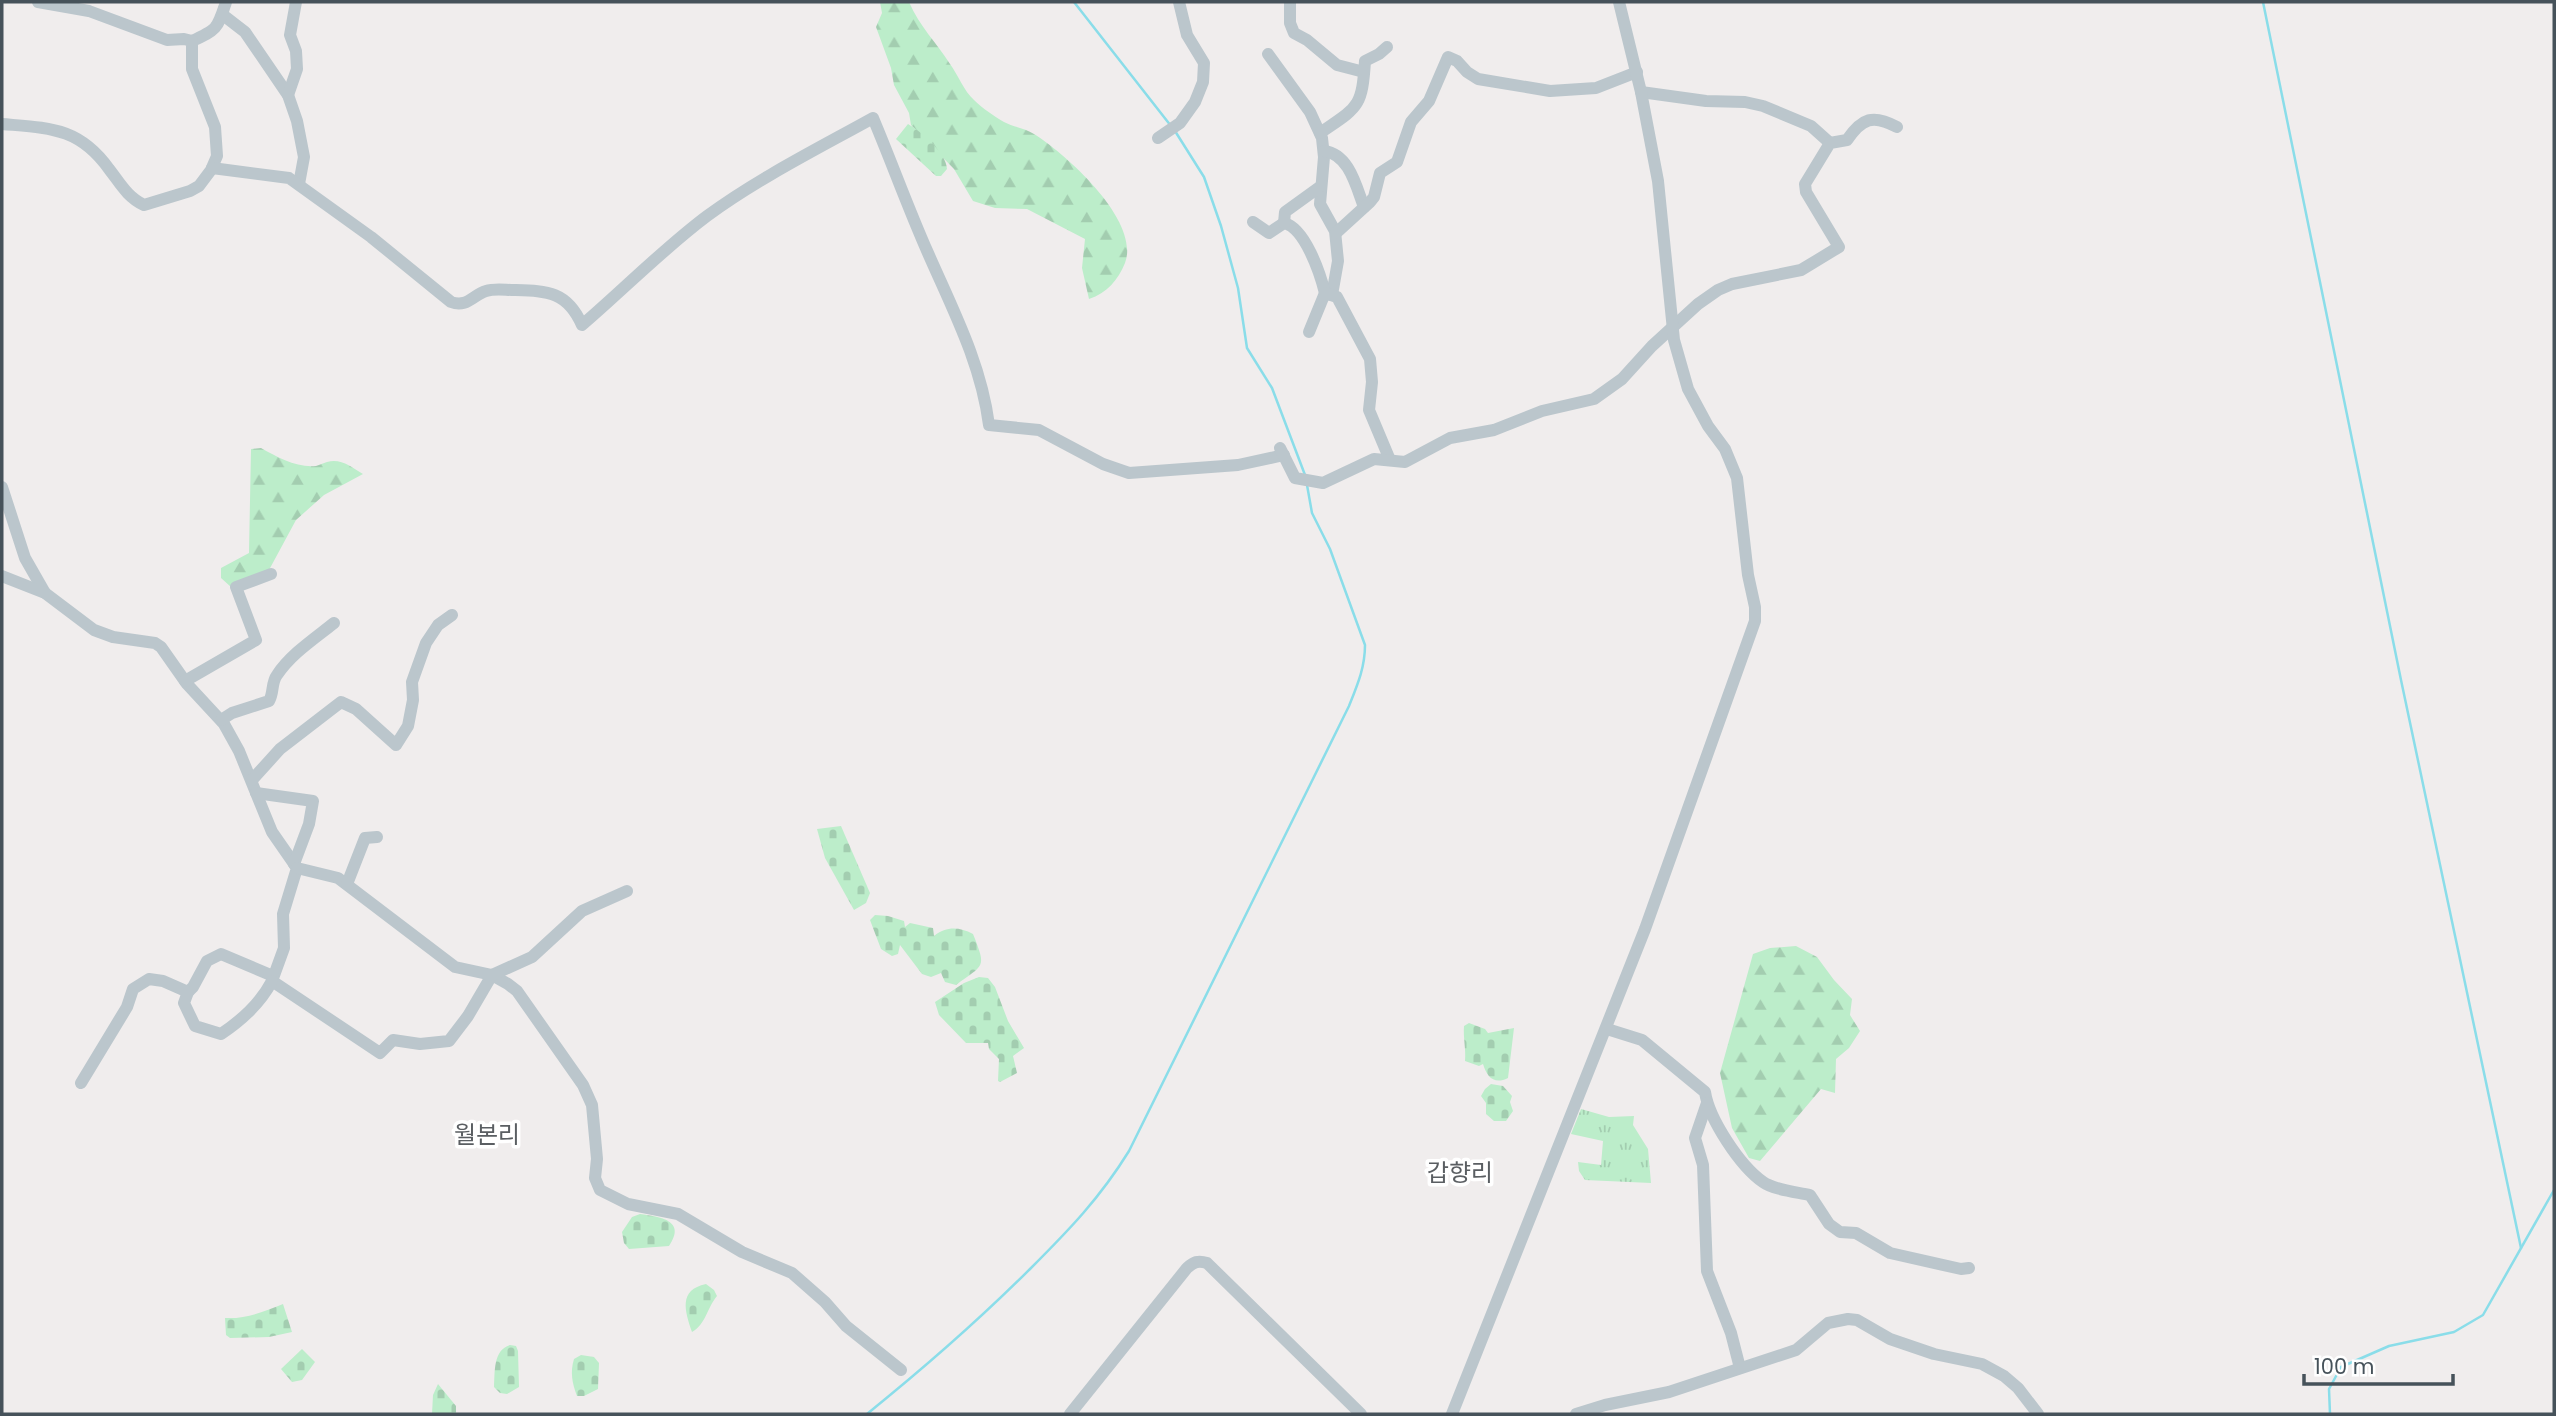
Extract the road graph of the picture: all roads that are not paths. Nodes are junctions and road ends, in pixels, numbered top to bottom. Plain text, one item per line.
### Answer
1 (38, 2) edge
2 (296, 2) edge
3 (1179, 2) edge
4 (1290, 2) edge
5 (1619, 2) edge
6 (224, 8) edge
7 (192, 41) junction
8 (1387, 47) dead end
9 (1268, 54) dead end
10 (1364, 72) junction
11 (1637, 72) junction
12 (1641, 92) junction
13 (288, 95) junction
14 (2, 124) edge
15 (1897, 127) dead end
16 (1320, 134) junction
17 (1161, 135) dead end
18 (1830, 143) junction
19 (1324, 151) junction
20 (212, 168) junction
21 (299, 184) junction
22 (1321, 186) junction
23 (1364, 207) junction
24 (1253, 222) dead end
25 (1284, 222) junction
26 (1336, 233) junction
27 (1328, 294) junction
28 (1671, 331) junction
29 (1309, 332) dead end
30 (1390, 460) junction
31 (2, 488) edge
32 (271, 574) dead end
33 (2, 576) edge
34 (45, 593) junction
35 (452, 615) dead end
36 (334, 623) dead end
37 (185, 681) junction
38 (221, 720) junction
39 (254, 787) junction
40 (377, 837) dead end
41 (296, 866) junction
42 (347, 884) junction
43 (627, 891) dead end
44 (492, 975) junction
45 (273, 978) junction
46 (188, 992) junction
47 (1607, 1029) junction
48 (81, 1083) dead end
49 (1707, 1103) junction
50 (1969, 1268) dead end
51 (1740, 1368) junction
52 (901, 1370) dead end
53 (1070, 1414) edge
54 (1361, 1414) edge
55 (1452, 1414) edge
56 (1576, 1414) edge
57 (2038, 1414) edge

1 - 7 street
2 - 13 street
3 - 17 street
4 - 10 street
5 - 11 street
6 - 7 street
6 - 13 street
7 - 20 street
8 - 10 street
9 - 16 street
10 - 16 street
11 - 12 street
11 - 23 street
12 - 18 street
12 - 28 street
13 - 21 street
14 - 20 street
15 - 18 street
16 - 19 street
18 - 28 street
19 - 22 street
19 - 23 street
20 - 21 street
21 - 30 street
22 - 25 street
22 - 26 street
23 - 26 street
24 - 25 street
25 - 27 street
26 - 27 street
27 - 29 street
27 - 30 street
28 - 30 street
28 - 47 street
31 - 34 street
32 - 37 street
33 - 34 street
34 - 37 street
35 - 39 street
36 - 38 street
37 - 38 street
38 - 39 street
39 - 41 street
39 - 41 street
40 - 42 street
41 - 42 street
41 - 45 street
42 - 44 street
43 - 44 street
44 - 45 street
44 - 52 street
45 - 46 street
45 - 46 street
46 - 48 street
47 - 49 street
47 - 55 street
49 - 50 street
49 - 51 street
51 - 56 street
51 - 57 street
53 - 54 street

